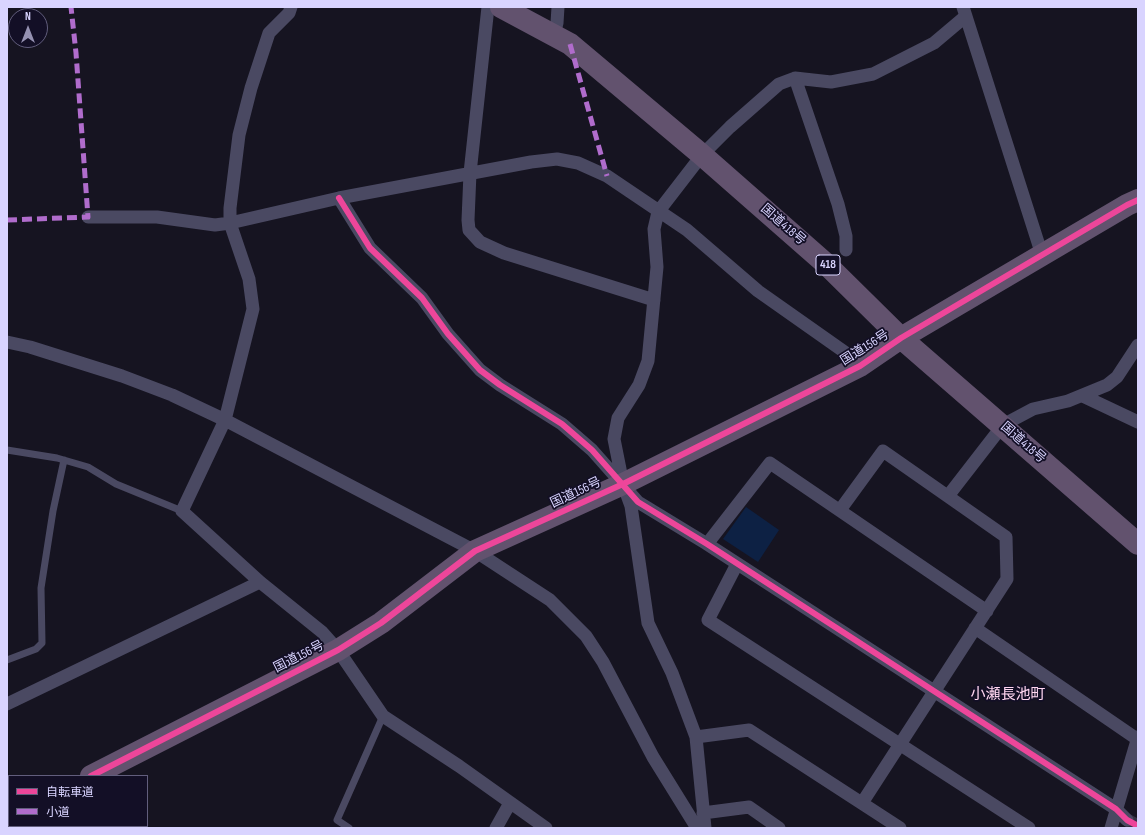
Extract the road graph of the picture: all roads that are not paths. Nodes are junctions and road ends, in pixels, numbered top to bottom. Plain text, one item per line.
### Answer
1 (291, 7) edge
2 (488, 7) edge
3 (501, 7) edge
4 (558, 7) edge
5 (964, 12) edge
6 (554, 35) junction
7 (795, 78) junction
8 (702, 155) junction
9 (470, 173) junction
10 (339, 198) junction
11 (1138, 200) edge
12 (658, 212) junction
13 (88, 217) dead end
14 (230, 224) junction
15 (846, 250) dead end
16 (1042, 254) junction
17 (654, 300) junction
18 (901, 338) junction
19 (7, 342) edge
20 (1138, 345) edge
21 (860, 366) junction
22 (1083, 396) junction
23 (225, 420) junction
24 (1138, 422) edge
25 (1003, 425) junction
26 (7, 450) edge
27 (64, 460) junction
28 (623, 484) junction
29 (948, 496) junction
30 (840, 510) junction
31 (182, 511) junction
32 (707, 544) junction
33 (1138, 544) edge
34 (475, 551) junction
35 (738, 564) junction
36 (260, 582) junction
37 (987, 611) junction
38 (975, 628) junction
39 (338, 650) junction
40 (7, 660) edge
41 (934, 692) junction
42 (7, 704) edge
43 (383, 716) junction
44 (696, 737) junction
45 (1138, 738) edge
46 (900, 745) junction
47 (93, 775) edge
48 (510, 803) junction
49 (862, 803) junction
50 (1116, 809) junction
51 (703, 813) junction
52 (1127, 820) tunnel mouth
53 (349, 828) edge
54 (496, 828) edge
55 (546, 828) edge
56 (697, 828) edge
57 (705, 828) edge
58 (779, 828) edge
59 (900, 828) edge
60 (1029, 828) edge
61 (1111, 828) edge

1 - 14 street
2 - 9 street
3 - 6 highway, 国道418号 / 418
4 - 6 street
5 - 7 street
5 - 16 street
6 - 8 highway, 国道418号 / 418
7 - 8 street
7 - 15 street
8 - 12 street
8 - 18 highway, 国道418号 / 418
9 - 10 street
9 - 12 street
9 - 17 street
10 - 14 street
10 - 28 street
11 - 16 highway, 国道156号
12 - 17 street
12 - 21 street
13 - 14 street
14 - 23 street
16 - 18 highway, 国道156号
17 - 28 street
18 - 21 highway, 国道156号
18 - 25 highway, 国道418号 / 418
19 - 23 street
20 - 22 street
21 - 28 highway, 国道156号
22 - 24 street
22 - 25 street
23 - 31 street
23 - 34 street
25 - 29 street
25 - 33 highway, 国道418号 / 418
26 - 27 lane
27 - 31 lane
27 - 40 lane
28 - 32 street
28 - 34 highway, 国道156号
28 - 44 street
29 - 30 street
29 - 37 street
30 - 32 street
30 - 37 street
31 - 36 street
32 - 35 street
34 - 39 highway, 国道156号
34 - 56 street
35 - 41 street
35 - 46 street
36 - 39 street
36 - 42 street
37 - 38 street
38 - 41 street
38 - 45 street
39 - 43 street
39 - 47 highway, 国道156号
41 - 46 street
41 - 50 street
43 - 48 street
43 - 53 lane
44 - 49 street
44 - 51 street
45 - 50 street
46 - 49 street
46 - 60 street
48 - 54 street
48 - 55 street
49 - 59 street
50 - 52 street
50 - 61 street
51 - 57 street
51 - 58 street

